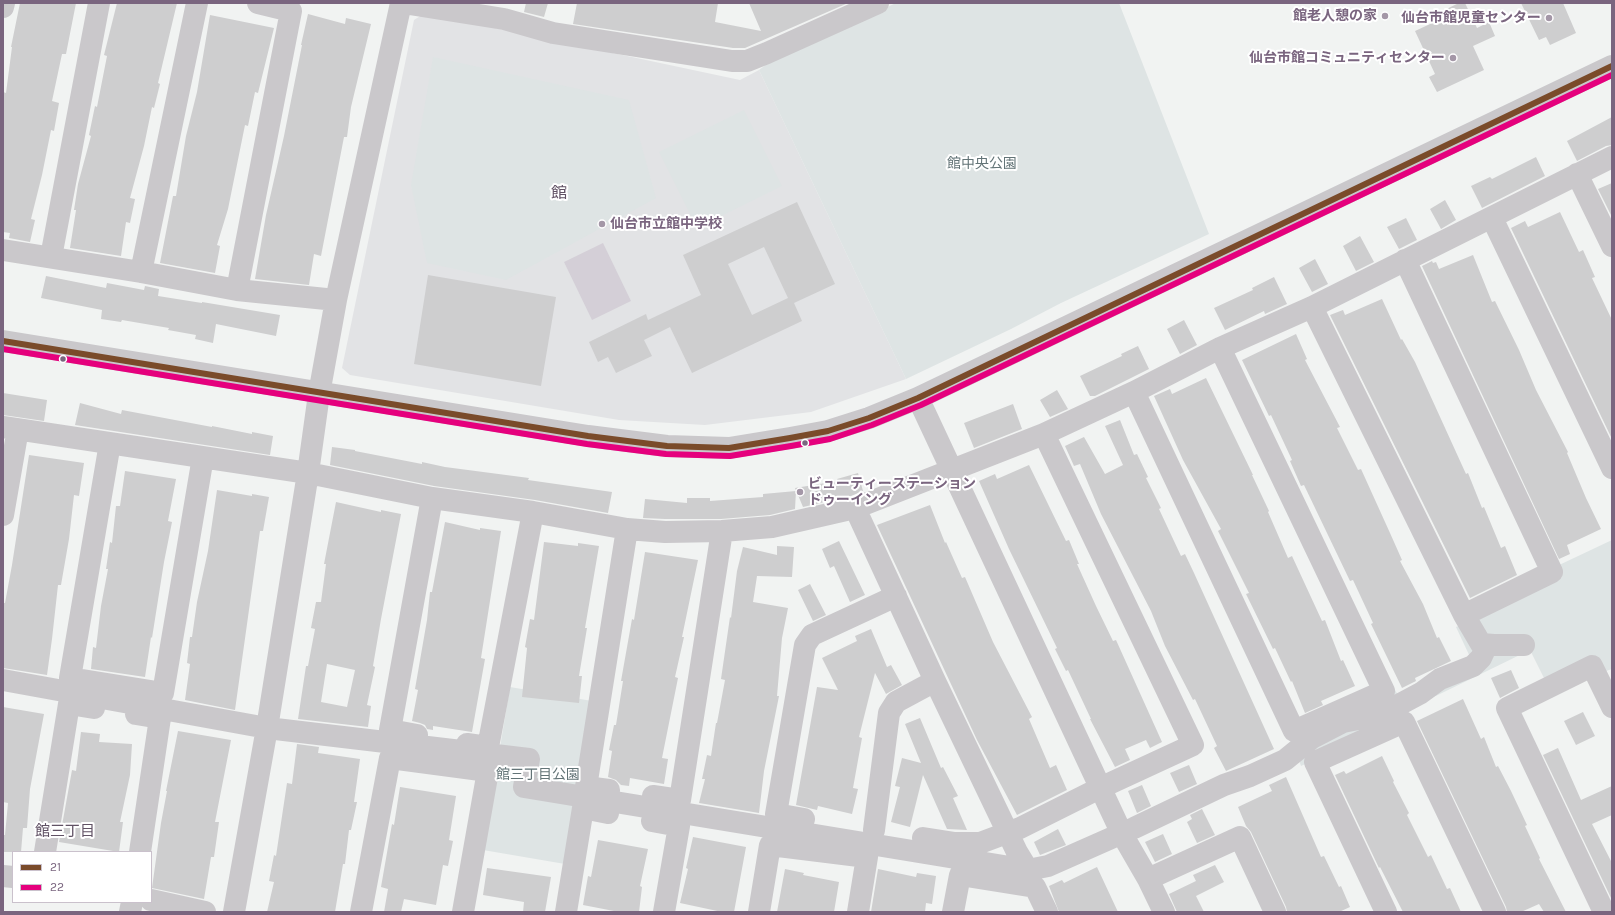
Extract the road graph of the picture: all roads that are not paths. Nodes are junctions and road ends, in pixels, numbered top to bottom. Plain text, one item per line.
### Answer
1 (4, 3) edge
2 (99, 3) edge
3 (197, 3) edge
4 (258, 3) edge
5 (402, 3) edge
6 (878, 3) edge
7 (3, 7) edge
8 (506, 11) edge
9 (1612, 66) edge
10 (1612, 157) edge
11 (1577, 174) junction
12 (1492, 218) junction
13 (1612, 246) edge
14 (3, 250) edge
15 (50, 257) junction
16 (1404, 260) junction
17 (141, 272) junction
18 (237, 290) junction
19 (336, 300) junction
20 (1312, 307) junction
21 (3, 341) edge
22 (1220, 348) junction
23 (1134, 392) junction
24 (319, 394) junction
25 (918, 398) junction
26 (10, 428) edge
27 (1044, 434) junction
28 (110, 443) junction
29 (203, 457) junction
30 (1612, 468) edge
31 (952, 471) junction
32 (308, 473) junction
33 (432, 498) junction
34 (855, 508) junction
35 (532, 512) junction
36 (3, 515) edge
37 (627, 529) junction
38 (722, 531) junction
39 (896, 596) junction
40 (1464, 615) junction
41 (1487, 645) junction
42 (1524, 645) dead end
43 (3, 680) edge
44 (935, 681) junction
45 (1612, 707) edge
46 (267, 728) junction
47 (1100, 788) junction
48 (874, 830) junction
49 (1008, 832) junction
50 (1122, 834) junction
51 (45, 851) edge
52 (140, 851) edge
53 (1028, 870) junction
54 (1148, 879) junction
55 (152, 900) edge
56 (205, 912) edge
57 (234, 912) edge
58 (361, 912) edge
59 (463, 912) edge
60 (566, 912) edge
61 (664, 912) edge
62 (760, 912) edge
63 (858, 912) edge
64 (953, 912) edge
65 (1047, 912) edge
66 (1164, 912) edge
67 (1275, 912) edge
68 (1386, 912) edge
69 (1495, 912) edge
70 (1604, 912) edge

1 - 7 street
2 - 15 street
3 - 17 street
4 - 18 street
5 - 8 street
5 - 19 street
6 - 8 street
9 - 25 street
10 - 11 street
11 - 12 street
11 - 13 street
12 - 16 street
12 - 30 street
14 - 15 street
15 - 17 street
16 - 20 street
16 - 40 street
17 - 18 street
18 - 19 street
19 - 24 street
20 - 22 street
20 - 40 street
21 - 24 street
22 - 23 street
22 - 23 street
23 - 27 street
24 - 25 street
24 - 32 street
25 - 31 street
26 - 28 street
26 - 36 street
27 - 31 street
27 - 47 street
28 - 29 street
28 - 29 street
29 - 32 street
31 - 34 street
31 - 47 street
32 - 33 street
32 - 46 street
33 - 35 street
33 - 35 street
34 - 38 street
34 - 39 street
35 - 37 street
37 - 38 street
37 - 38 street
39 - 44 street
39 - 48 street
40 - 41 street
41 - 42 street
41 - 50 street
43 - 46 street
44 - 48 street
44 - 49 street
45 - 70 street
46 - 53 street
46 - 57 street
47 - 49 street
47 - 50 street
48 - 49 street
49 - 53 street
50 - 53 street
50 - 54 street
51 - 52 street
54 - 66 street
54 - 67 street
55 - 56 street
58 - 59 street
60 - 61 street
62 - 63 street
64 - 65 street
68 - 69 street

